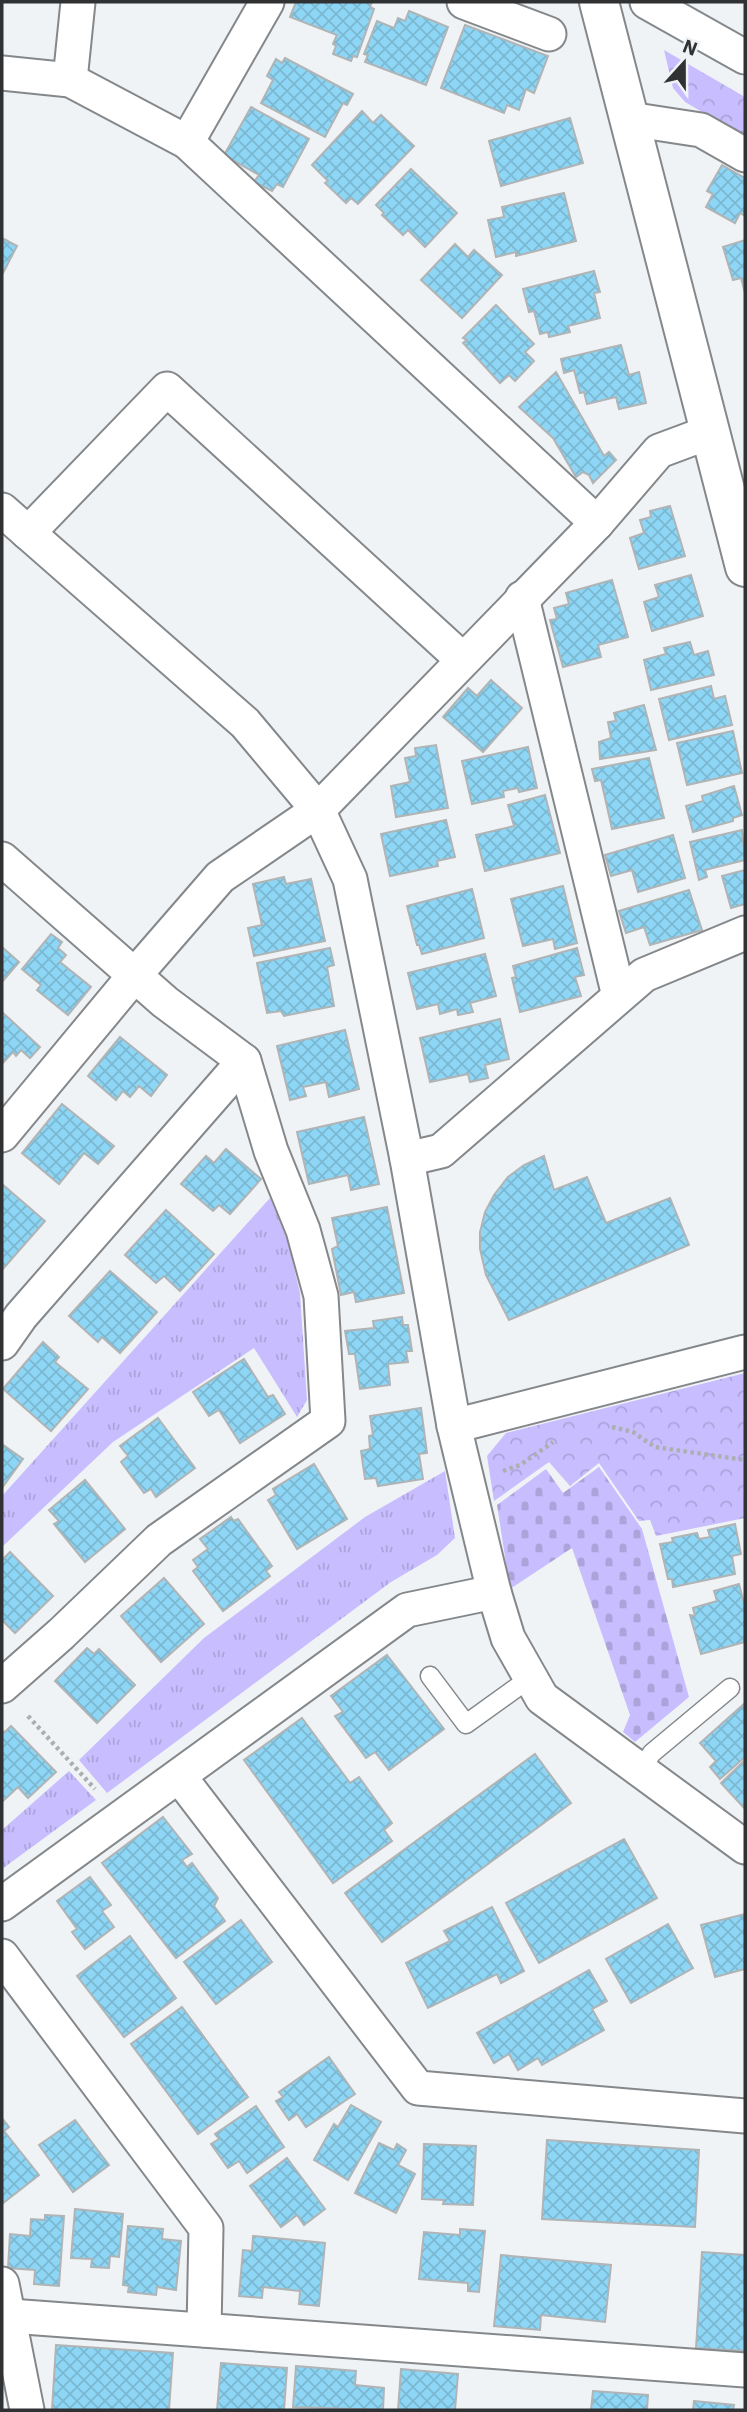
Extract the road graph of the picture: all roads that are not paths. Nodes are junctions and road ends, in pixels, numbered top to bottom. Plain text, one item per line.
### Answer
1 (78, 2) edge
2 (267, 2) edge
3 (464, 2) edge
4 (599, 2) edge
5 (647, 2) edge
6 (549, 34) dead end
7 (745, 57) edge
8 (2, 73) edge
9 (70, 80) junction
10 (629, 119) junction
11 (187, 142) junction
12 (745, 155) edge
13 (710, 432) junction
14 (9, 518) edge
15 (597, 523) junction
16 (745, 568) edge
17 (522, 598) junction
18 (463, 660) junction
19 (318, 810) junction
20 (2, 859) edge
21 (745, 933) edge
22 (134, 976) junction
23 (619, 996) junction
24 (244, 1061) junction
25 (2, 1135) edge
26 (407, 1159) junction
27 (2, 1343) edge
28 (745, 1352) edge
29 (454, 1426) junction
30 (494, 1592) junction
31 (430, 1676) dead end
32 (530, 1678) junction
33 (2, 1685) edge
34 (730, 1688) dead end
35 (640, 1770) junction
36 (178, 1776) junction
37 (745, 1847) edge
38 (2, 1904) edge
39 (2, 1956) edge
40 (745, 2116) edge
41 (2, 2284) edge
42 (10, 2316) junction
43 (204, 2330) junction
44 (745, 2370) edge
45 (27, 2410) edge

1 - 9 street
2 - 11 street
3 - 6 street
4 - 10 street
5 - 7 street
8 - 9 street
9 - 11 street
10 - 12 street
10 - 13 street
11 - 15 street
13 - 15 street
13 - 16 street
14 - 18 street
14 - 19 street
15 - 17 street
17 - 18 street
17 - 23 street
18 - 19 street
19 - 22 street
19 - 26 street
20 - 22 street
21 - 23 street
22 - 24 street
22 - 25 street
23 - 26 street
24 - 27 street
24 - 33 street
26 - 29 street
28 - 29 street
29 - 30 street
30 - 32 street
30 - 36 street
31 - 32 lane
32 - 35 street
34 - 35 lane
35 - 37 street
36 - 38 street
36 - 40 street
39 - 43 street
41 - 42 street
42 - 43 street
42 - 45 street
43 - 44 street

